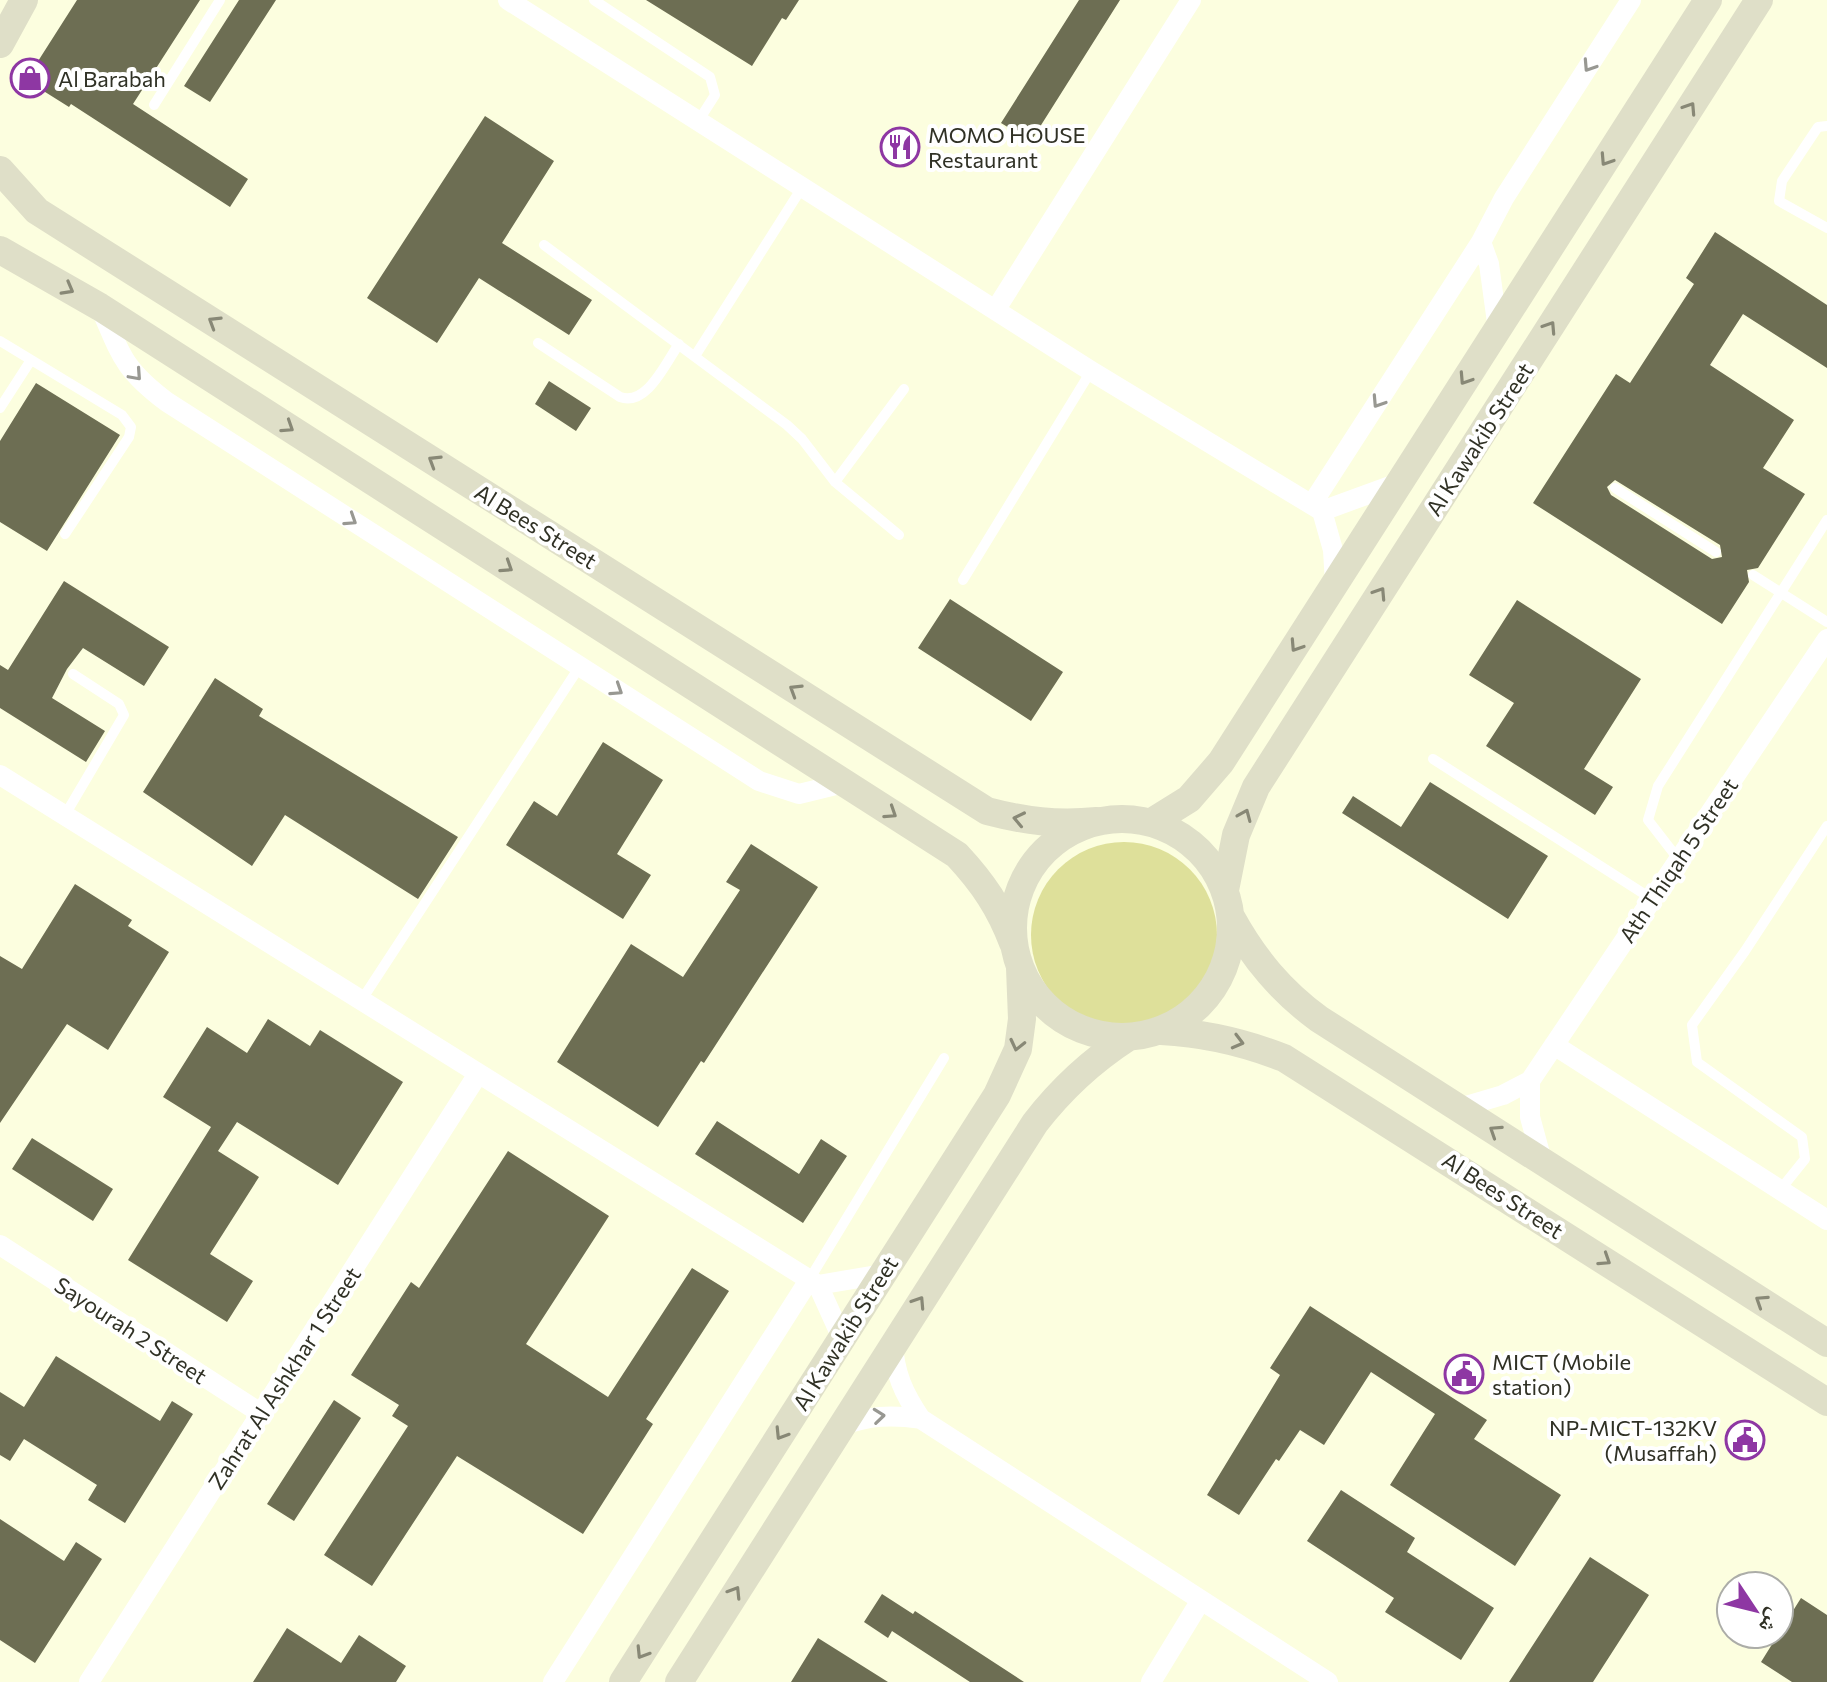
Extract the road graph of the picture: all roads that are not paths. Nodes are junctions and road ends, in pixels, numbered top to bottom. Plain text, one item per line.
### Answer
1 (24, 0) edge
2 (220, 0) edge
3 (508, 0) edge
4 (594, 0) edge
5 (1191, 0) edge
6 (1631, 0) edge
7 (1708, 0) edge
8 (1759, 0) edge
9 (0, 44) edge
10 (154, 105) dead end
11 (699, 120) junction
12 (1827, 126) edge
13 (0, 170) edge
14 (803, 186) junction
15 (1827, 228) edge
16 (1481, 242) junction
17 (544, 245) dead end
18 (0, 250) edge
19 (100, 307) junction
20 (996, 309) junction
21 (1498, 330) junction
22 (0, 341) edge
23 (538, 343) dead end
24 (679, 344) junction
25 (695, 356) junction
26 (31, 360) junction
27 (1091, 371) junction
28 (904, 389) dead end
29 (0, 408) edge
30 (835, 482) junction
31 (1396, 484) junction
32 (1615, 488) dead end
33 (1317, 508) junction
34 (1827, 520) edge
35 (65, 534) dead end
36 (899, 535) dead end
37 (1716, 552) dead end
38 (1753, 575) dead end
39 (963, 580) dead end
40 (1335, 584) junction
41 (1780, 592) junction
42 (1827, 622) edge
43 (1827, 639) edge
44 (580, 666) junction
45 (73, 674) dead end
46 (1433, 759) dead end
47 (0, 775) edge
48 (844, 783) junction
49 (65, 815) junction
50 (1097, 821) junction
51 (1152, 822) junction
52 (1827, 826) edge
53 (1679, 860) junction
54 (1652, 899) junction
55 (1228, 903) junction
56 (1016, 956) junction
57 (361, 1001) junction
58 (1161, 1031) junction
59 (1127, 1038) junction
60 (1554, 1045) junction
61 (944, 1058) dead end
62 (478, 1074) junction
63 (1530, 1081) junction
64 (1459, 1108) junction
65 (1542, 1161) junction
66 (1780, 1190) junction
67 (1827, 1220) edge
68 (0, 1245) edge
69 (883, 1274) junction
70 (813, 1282) junction
71 (842, 1338) junction
72 (893, 1342) junction
73 (1827, 1343) edge
74 (1827, 1402) edge
75 (262, 1414) junction
76 (921, 1419) junction
77 (839, 1427) junction
78 (1201, 1600) junction
79 (1322, 1680) edge
80 (89, 1682) edge
81 (553, 1682) edge
82 (623, 1682) edge
83 (679, 1682) edge
84 (1151, 1682) edge

1 - 9 street
2 - 10 lane
3 - 11 street
4 - 11 lane
5 - 20 street
6 -> 16 street
7 -> 21 street, Al Kawakib Street
55 -> 8 street, Al Kawakib Street
11 - 14 street
12 - 15 lane
50 -> 13 street, Al Bees Street
14 - 20 street
14 - 25 lane
16 - 21 street
16 -> 33 street
17 - 24 lane
18 -> 19 street
19 -> 44 street
19 -> 48 street
20 - 27 street
21 -> 31 street, Al Kawakib Street
22 - 26 lane
23 - 24 lane
24 - 25 lane
25 - 30 lane
26 - 29 lane
26 - 35 lane
27 - 33 street
27 - 39 lane
28 - 30 lane
30 - 36 lane
31 - 33 street
31 - 40 street, Al Kawakib Street
32 - 37 lane
33 - 40 street
34 - 41 lane
38 - 41 lane
40 -> 51 street, Al Kawakib Street
41 - 42 lane
41 - 53 lane
43 - 53 street, Ath Thiqah 5 Street
44 -> 48 street
44 - 57 lane
45 - 49 lane
46 - 54 lane
47 - 49 street
48 -> 56 street
49 - 57 street
50 - 51 street
50 - 56 street
51 - 55 street
52 - 66 lane
53 - 54 street, Ath Thiqah 5 Street
54 - 60 street, Ath Thiqah 5 Street
55 - 58 street
55 - 64 street
56 - 59 street
56 -> 69 street, Al Kawakib Street
57 - 62 street
58 - 59 street
58 -> 74 street, Al Bees Street
72 -> 59 street, Al Kawakib Street
60 - 63 street, Ath Thiqah 5 Street
60 - 66 street
61 - 70 lane
62 - 70 street
62 - 75 street, Zahrat Al Ashkhar 1 Street
63 - 64 street
63 - 65 street
65 -> 64 street
73 -> 65 street
66 - 67 street
68 - 75 street, Sayourah 2 Street
69 - 70 street
69 - 71 street, Al Kawakib Street
70 - 71 street
70 - 81 street
71 -> 82 street, Al Kawakib Street
72 - 76 street
72 - 77 street, Al Kawakib Street
75 - 80 street, Zahrat Al Ashkhar 1 Street
77 -> 76 street
76 - 78 street
83 -> 77 street, Al Kawakib Street
78 - 79 street
78 - 84 street

